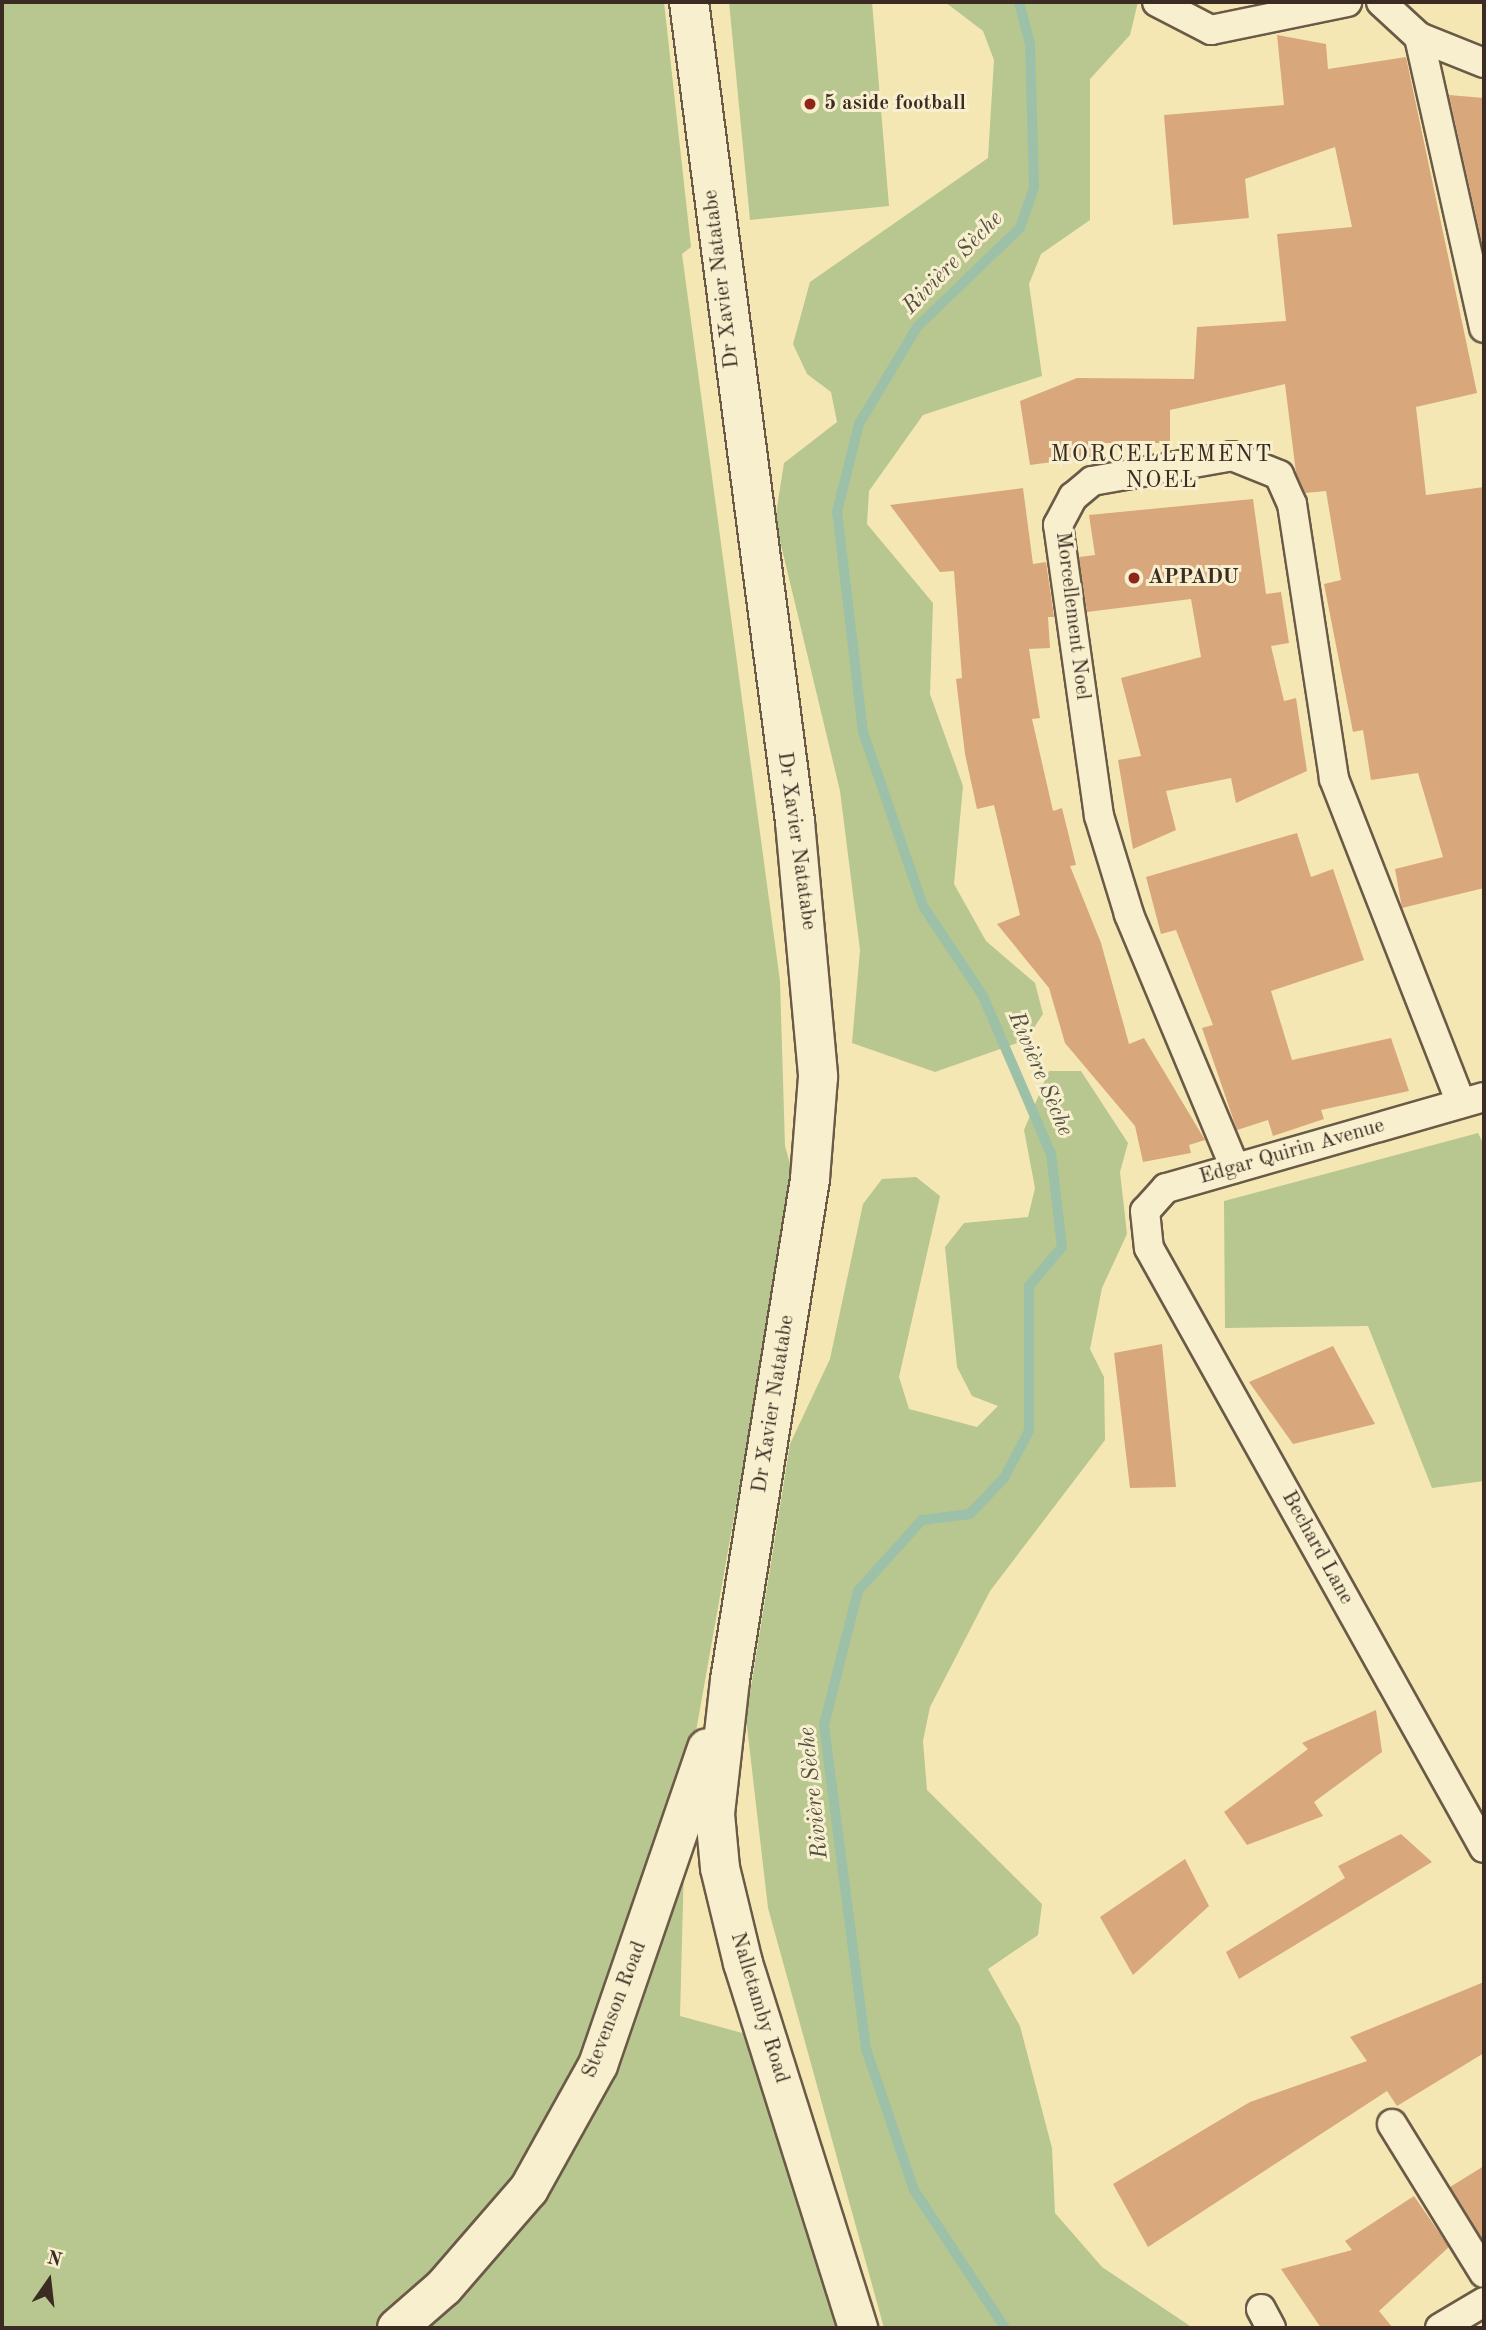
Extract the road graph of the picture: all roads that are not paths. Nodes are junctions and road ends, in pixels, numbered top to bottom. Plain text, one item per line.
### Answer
1 (689, 2) edge
2 (1157, 2) edge
3 (1348, 2) edge
4 (1381, 2) edge
5 (1318, 6) edge
6 (1419, 37) junction
7 (1484, 63) edge
8 (1484, 328) edge
9 (1473, 1100) edge
10 (1235, 1168) junction
11 (1149, 1248) joint
12 (730, 1680) junction
13 (1484, 1848) edge
14 (1392, 2124) dead end
15 (1484, 2273) edge
16 (1484, 2302) edge
17 (397, 2328) edge
18 (858, 2328) edge
19 (1440, 2328) edge

1 - 12 main road, Dr Xavier Natatabe
2 - 5 street
3 - 5 street
4 - 6 street
6 - 7 street
6 - 8 street
9 - 10 street, Edgar Quirin Avenue
9 - 10 street, Morcellement Noel
10 - 11 street, Edgar Quirin Avenue
11 - 13 street, Bechard Lane
12 - 17 main road, Stevenson Road
12 - 18 main road, Nalletamby Road
14 - 15 street
16 - 19 street

